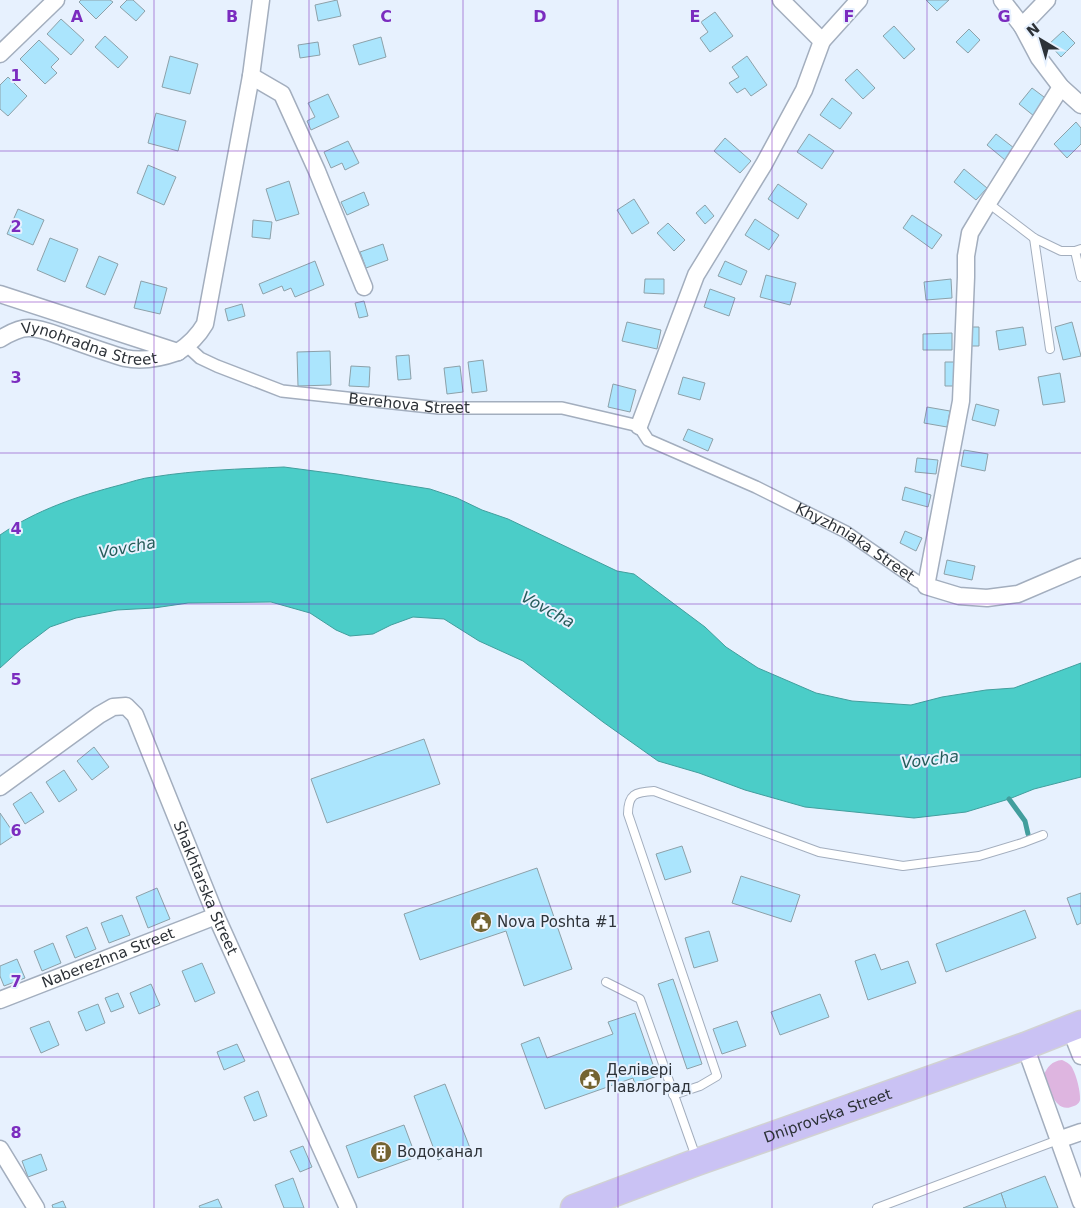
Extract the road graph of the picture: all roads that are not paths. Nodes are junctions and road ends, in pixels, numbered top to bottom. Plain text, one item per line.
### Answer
1 (56, 0) edge
2 (261, 0) edge
3 (781, 0) edge
4 (859, 0) edge
5 (1002, 0) edge
6 (1047, 0) edge
7 (1022, 26) junction
8 (822, 41) junction
9 (0, 54) edge
10 (251, 76) junction
11 (1061, 87) junction
12 (1081, 105) edge
13 (988, 203) junction
14 (1034, 238) junction
15 (1078, 250) edge
16 (1081, 277) edge
17 (364, 287) dead end
18 (0, 294) edge
19 (0, 339) edge
20 (183, 349) junction
21 (1050, 350) dead end
22 (639, 426) junction
23 (1081, 567) edge
24 (926, 586) junction
25 (0, 787) edge
26 (1043, 835) dead end
27 (216, 916) junction
28 (606, 982) dead end
29 (0, 1000) edge
30 (1076, 1026) edge
31 (1025, 1046) junction
32 (1081, 1056) edge
33 (674, 1095) junction
34 (1081, 1132) edge
35 (1058, 1140) junction
36 (0, 1149) edge
37 (697, 1162) junction
38 (1081, 1202) edge
39 (36, 1208) edge
40 (348, 1208) edge
41 (574, 1208) edge
42 (877, 1208) edge

1 - 9 street
2 - 10 street
3 - 8 street
4 - 8 street
5 - 7 street
6 - 7 street
7 - 11 street
8 - 22 street
10 - 17 street
10 - 20 street
11 - 12 street
11 - 13 street
13 - 14 lane
13 - 24 street
14 - 15 lane
14 - 21 lane
15 - 16 lane
18 - 20 street, Berehova Street
19 - 20 street, Vynohradna Street
20 - 22 street, Berehova Street
22 - 24 street, Khyzhniaka Street
23 - 24 street, Khyzhniaka Street
25 - 27 street, Shakhtarska Street
26 - 33 lane
27 - 29 street, Naberezhna Street
27 - 40 street, Shakhtarska Street
28 - 33 lane
30 - 31 highway, Dniprovska Street
30 - 32 street
31 - 35 street
31 - 37 highway, Dniprovska Street
33 - 37 lane
34 - 35 street
35 - 38 street
35 - 42 lane
36 - 39 street
37 - 41 highway, Dniprovska Street

